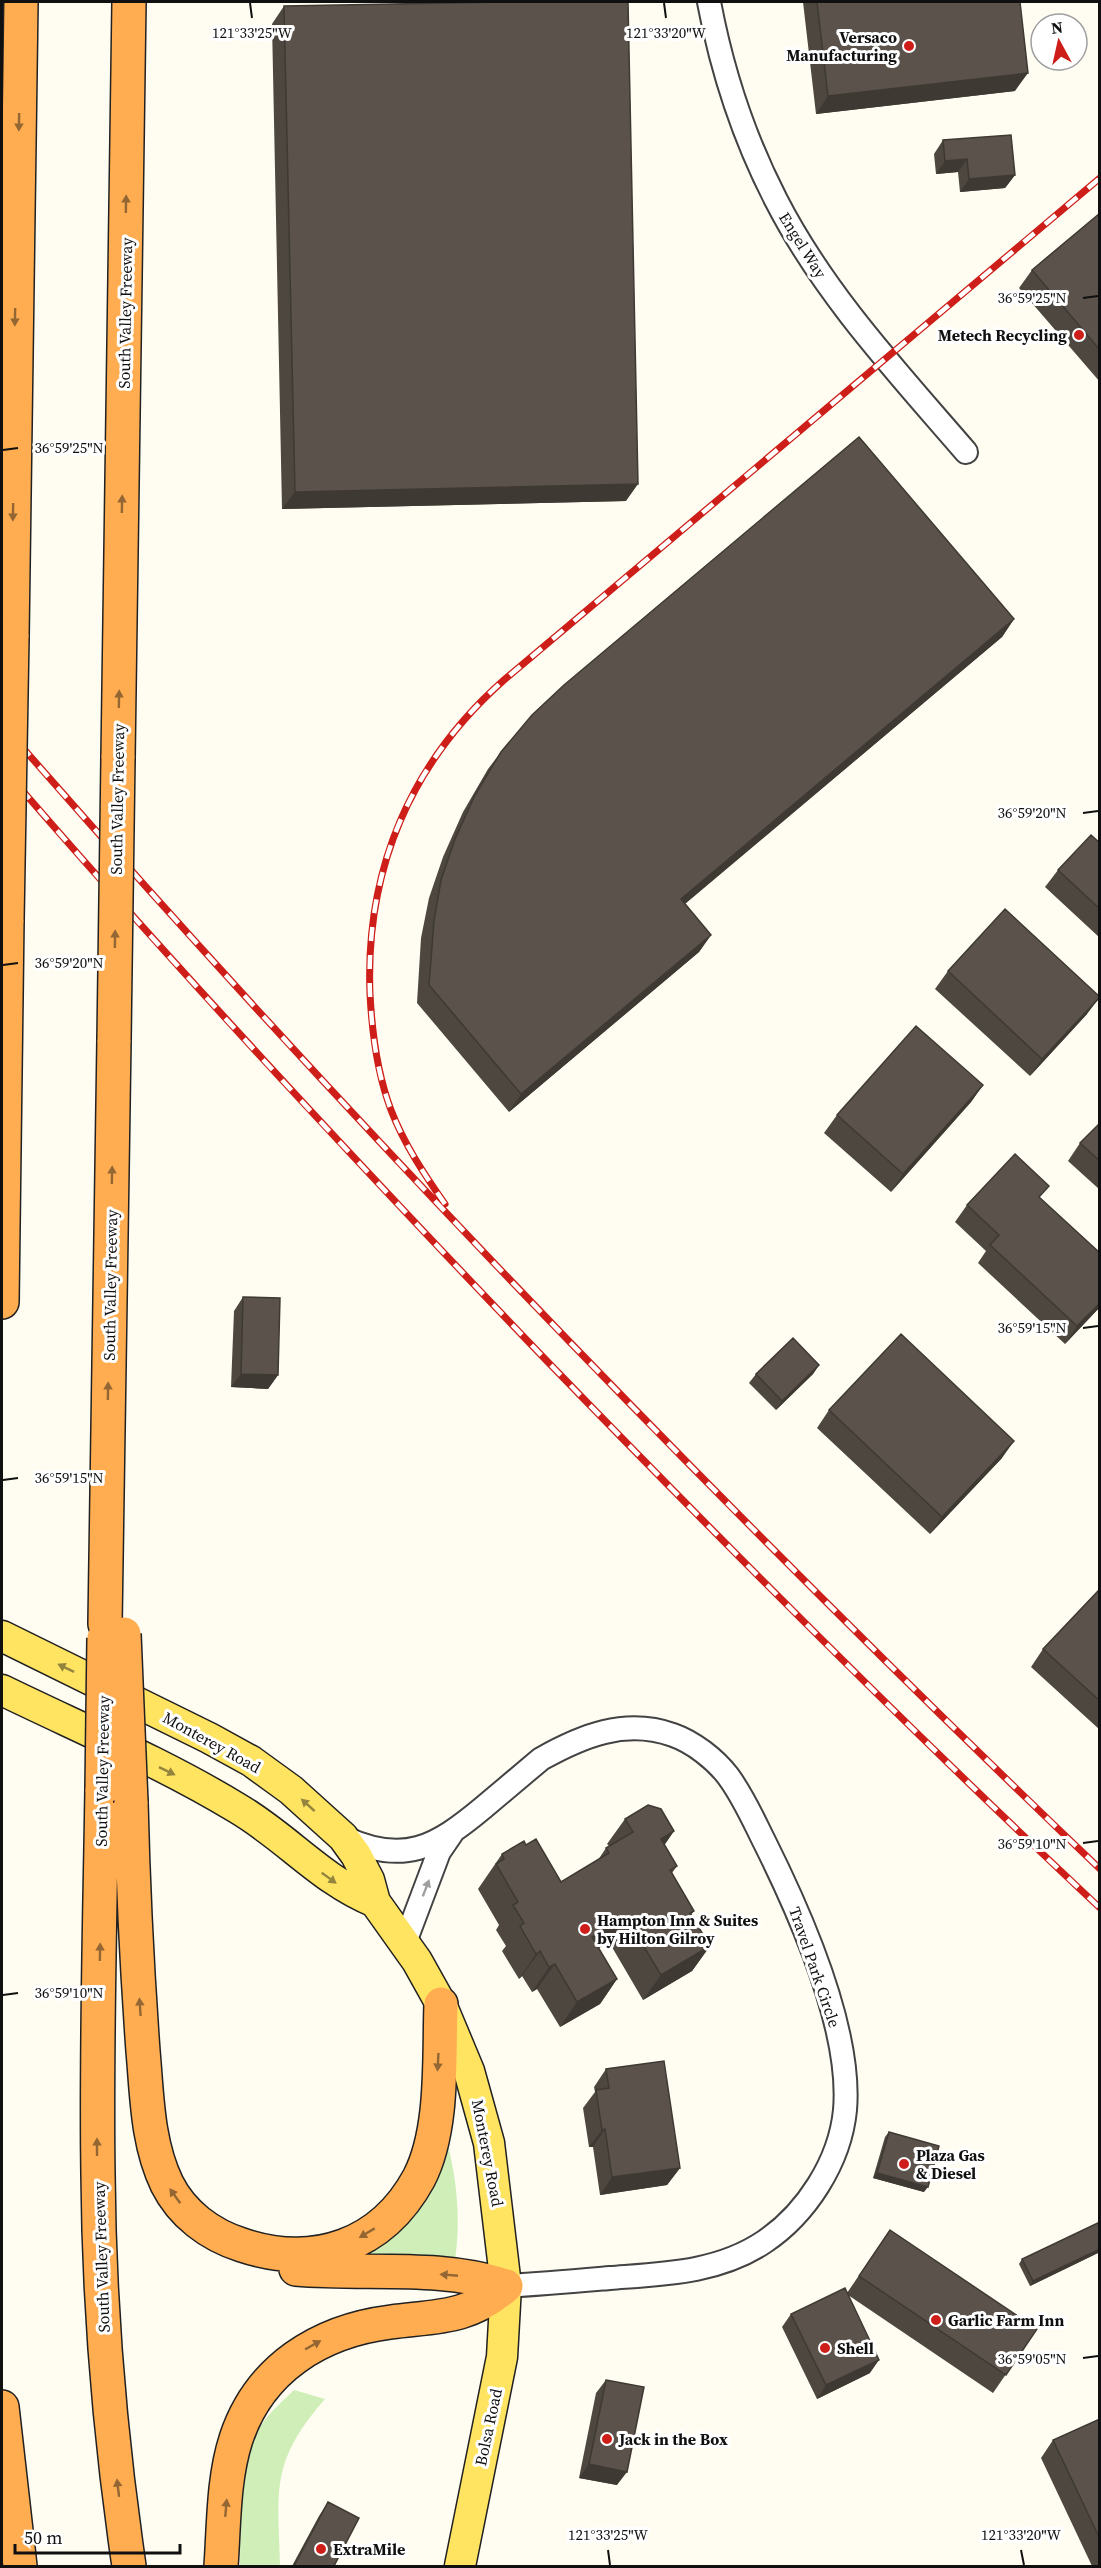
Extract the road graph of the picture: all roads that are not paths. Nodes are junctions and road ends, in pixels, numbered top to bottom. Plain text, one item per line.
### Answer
1 (21, 2) edge
2 (129, 2) edge
3 (710, 2) edge
4 (15, 363) junction
5 (2, 405) edge
6 (966, 452) dead end
7 (2, 1302) edge
8 (114, 1629) junction
9 (2, 1636) edge
10 (2, 1690) edge
11 (452, 1833) junction
12 (342, 1837) junction
13 (375, 1902) junction
14 (405, 1942) junction
15 (441, 2004) junction
16 (202, 2226) junction
17 (506, 2286) junction
18 (2, 2407) edge
19 (20, 2566) edge
20 (129, 2566) edge
21 (221, 2566) edge
22 (460, 2566) edge

1 -> 4 highway
8 -> 2 highway, South Valley Freeway, bridge
3 - 6 street, Engel Way
4 - 5 highway
4 -> 7 highway, bridge
16 -> 8 highway, bridge
20 -> 8 highway, South Valley Freeway, bridge
12 -> 9 main road, Monterey Road
10 -> 13 main road, Monterey Road
11 - 12 street, Travel Park Circle
14 -> 11 street, Travel Park Circle
11 - 17 street, Travel Park Circle
12 - 13 main road, Monterey Road
13 - 14 main road, Monterey Road
14 - 15 main road, Monterey Road
15 -> 16 highway
15 - 17 main road, Monterey Road
17 -> 16 highway
21 -> 17 highway
17 - 22 main road, Bolsa Road
18 - 19 highway

